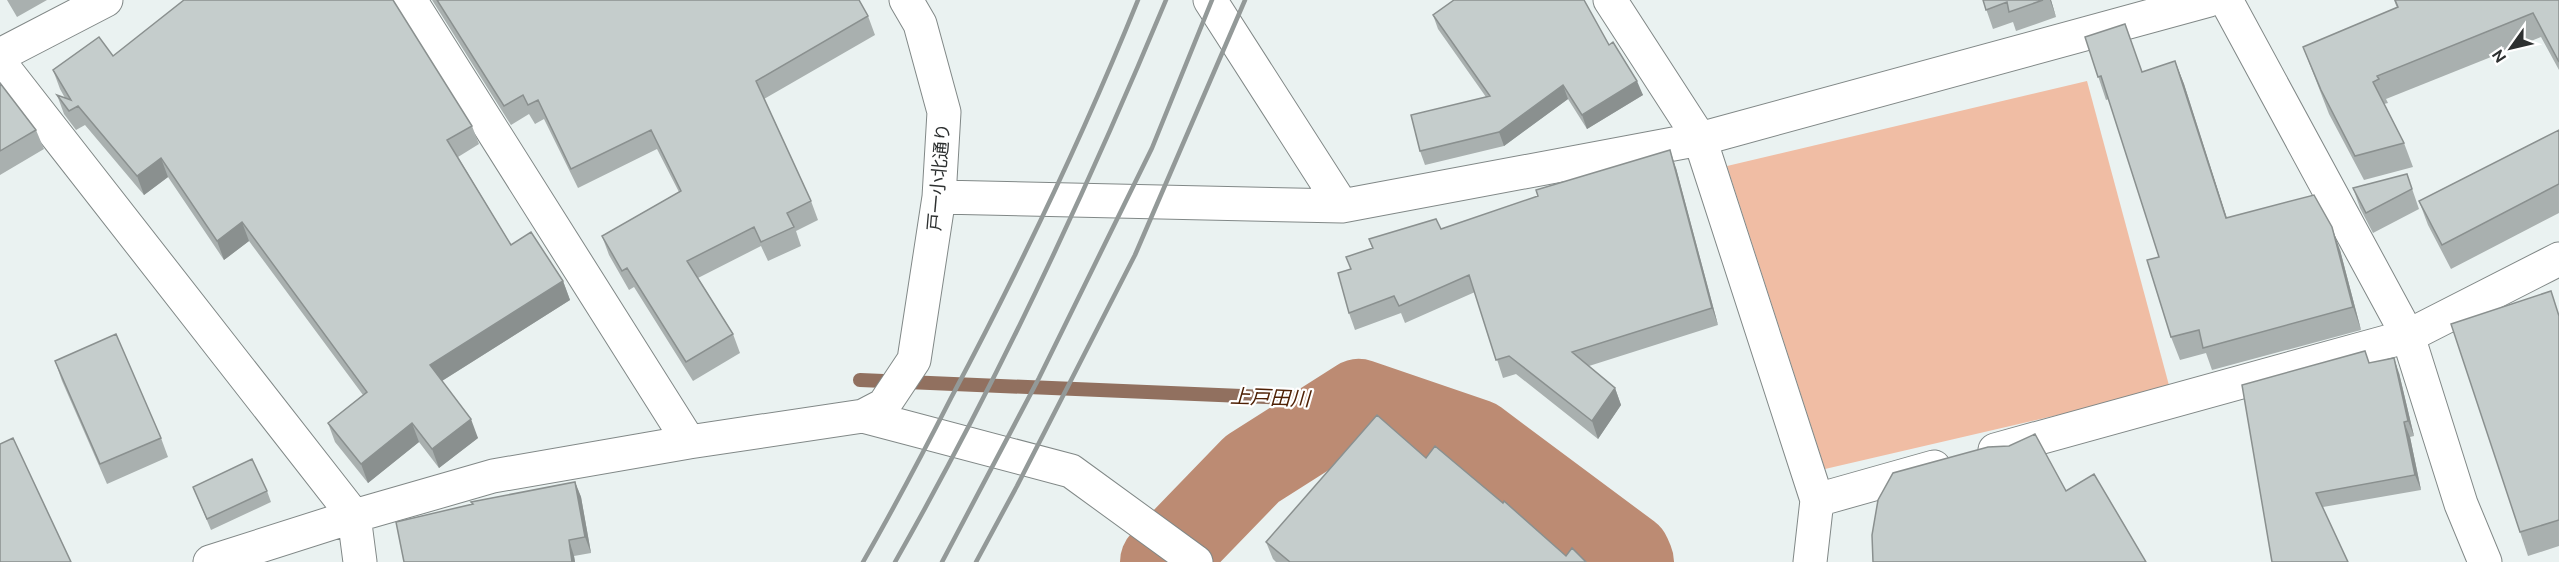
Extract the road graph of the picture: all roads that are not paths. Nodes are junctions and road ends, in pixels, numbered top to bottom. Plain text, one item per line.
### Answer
1 (106, 0) edge
2 (410, 0) edge
3 (906, 0) edge
4 (1210, 0) edge
5 (1610, 0) edge
6 (2209, 0) edge
7 (2226, 0) edge
8 (0, 55) edge
9 (0, 63) edge
10 (1701, 139) junction
11 (939, 197) junction
12 (1342, 206) junction
13 (2559, 259) edge
14 (2408, 336) junction
15 (874, 410) junction
16 (689, 442) junction
17 (1817, 500) junction
18 (354, 516) junction
19 (1192, 560) edge
20 (210, 562) edge
21 (360, 562) edge
22 (1810, 562) edge
23 (2485, 562) edge

1 - 8 street
2 - 16 street
3 - 11 street, 戸一小北通り
4 - 12 street
5 - 10 street
6 - 10 street
7 - 14 street
9 - 18 street
10 - 12 street
10 - 17 street
11 - 12 street
11 - 15 street, 戸一小北通り
13 - 14 street
14 - 17 street
14 - 23 street
15 - 16 street
15 - 19 street
16 - 18 street
17 - 22 street
18 - 20 street
18 - 21 street

